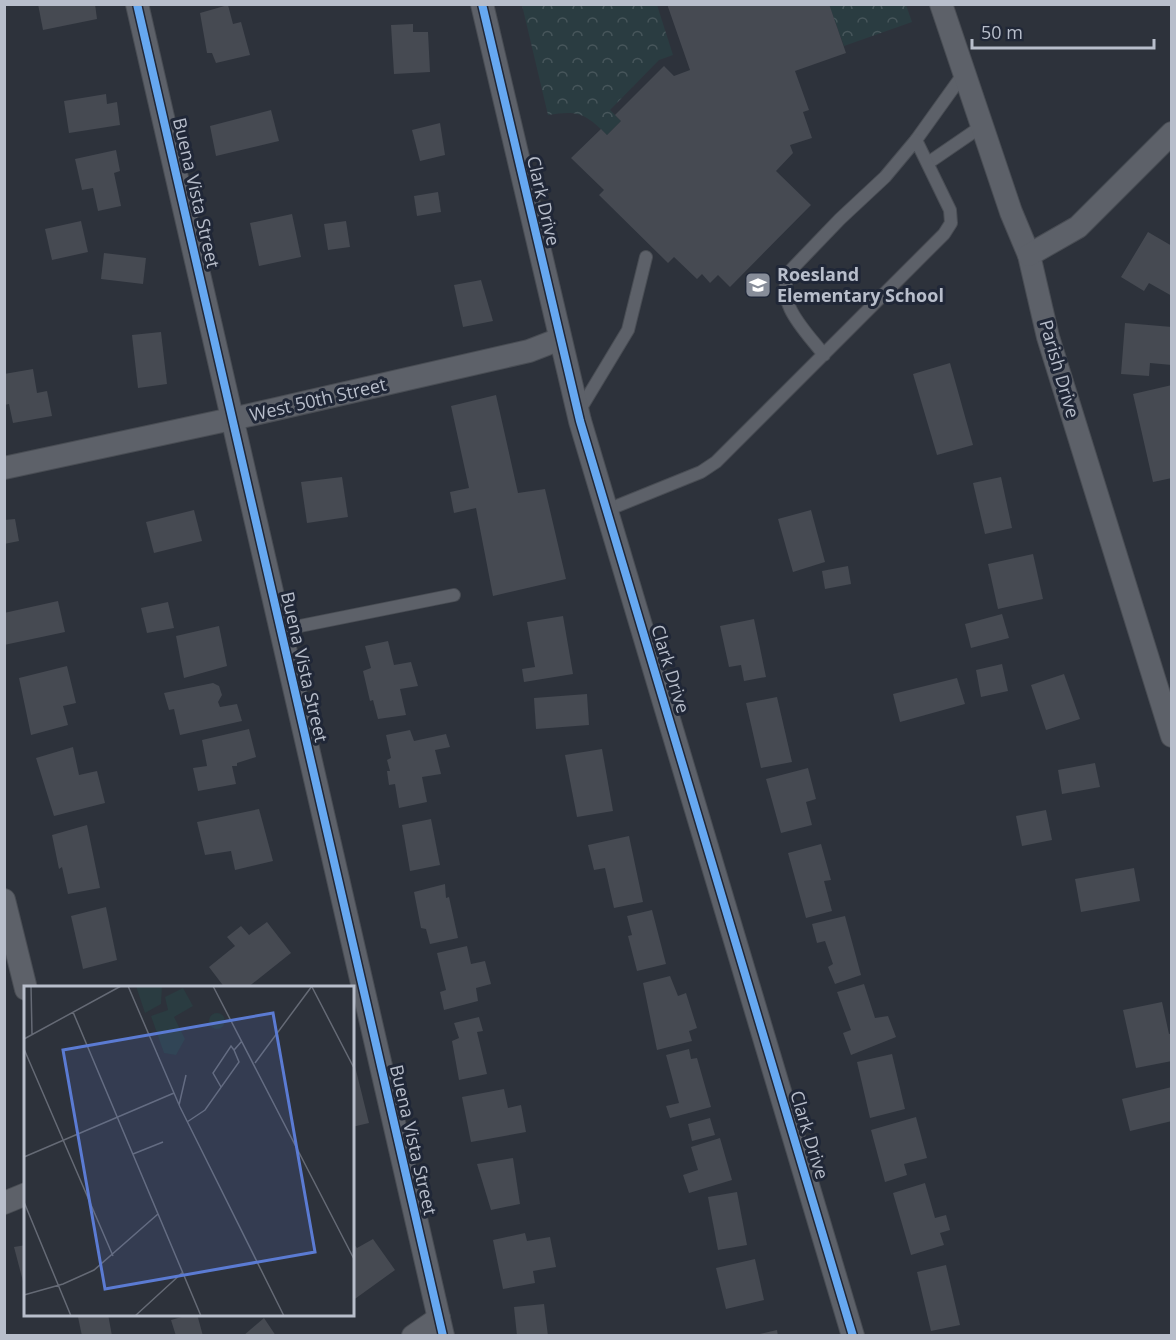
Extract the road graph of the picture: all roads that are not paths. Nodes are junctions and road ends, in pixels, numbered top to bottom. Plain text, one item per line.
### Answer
1 (137, 4) edge
2 (482, 4) edge
3 (941, 4) edge
4 (964, 73) junction
5 (982, 126) junction
6 (1172, 133) edge
7 (916, 140) junction
8 (928, 163) junction
9 (1029, 255) junction
10 (646, 257) dead end
11 (560, 339) junction
12 (824, 355) junction
13 (578, 413) junction
14 (232, 419) junction
15 (4, 468) edge
16 (607, 510) junction
17 (454, 595) dead end
18 (280, 630) junction
19 (1172, 736) edge
20 (4, 900) edge
21 (355, 984) edge
22 (25, 986) edge
23 (24, 1195) edge
24 (4, 1203) edge
25 (441, 1327) edge
26 (413, 1335) edge
27 (853, 1335) edge

1 - 14 street, Buena Vista Street
2 - 11 street, Clark Drive
3 - 4 street, Parish Drive
4 - 5 street, Parish Drive
4 - 7 lane
5 - 8 lane
5 - 9 street, Parish Drive
6 - 9 street
7 - 8 lane
7 - 12 lane
8 - 12 lane
9 - 19 street, Parish Drive
10 - 13 lane
11 - 13 street, Clark Drive
11 - 14 street, West 50th Street
12 - 16 lane
13 - 16 street, Clark Drive
14 - 15 street, West 50th Street
14 - 18 street, Buena Vista Street
16 - 27 street, Clark Drive
17 - 18 lane
18 - 21 street, Buena Vista Street
20 - 22 street
21 - 25 street, Buena Vista Street
23 - 24 street
25 - 26 street

